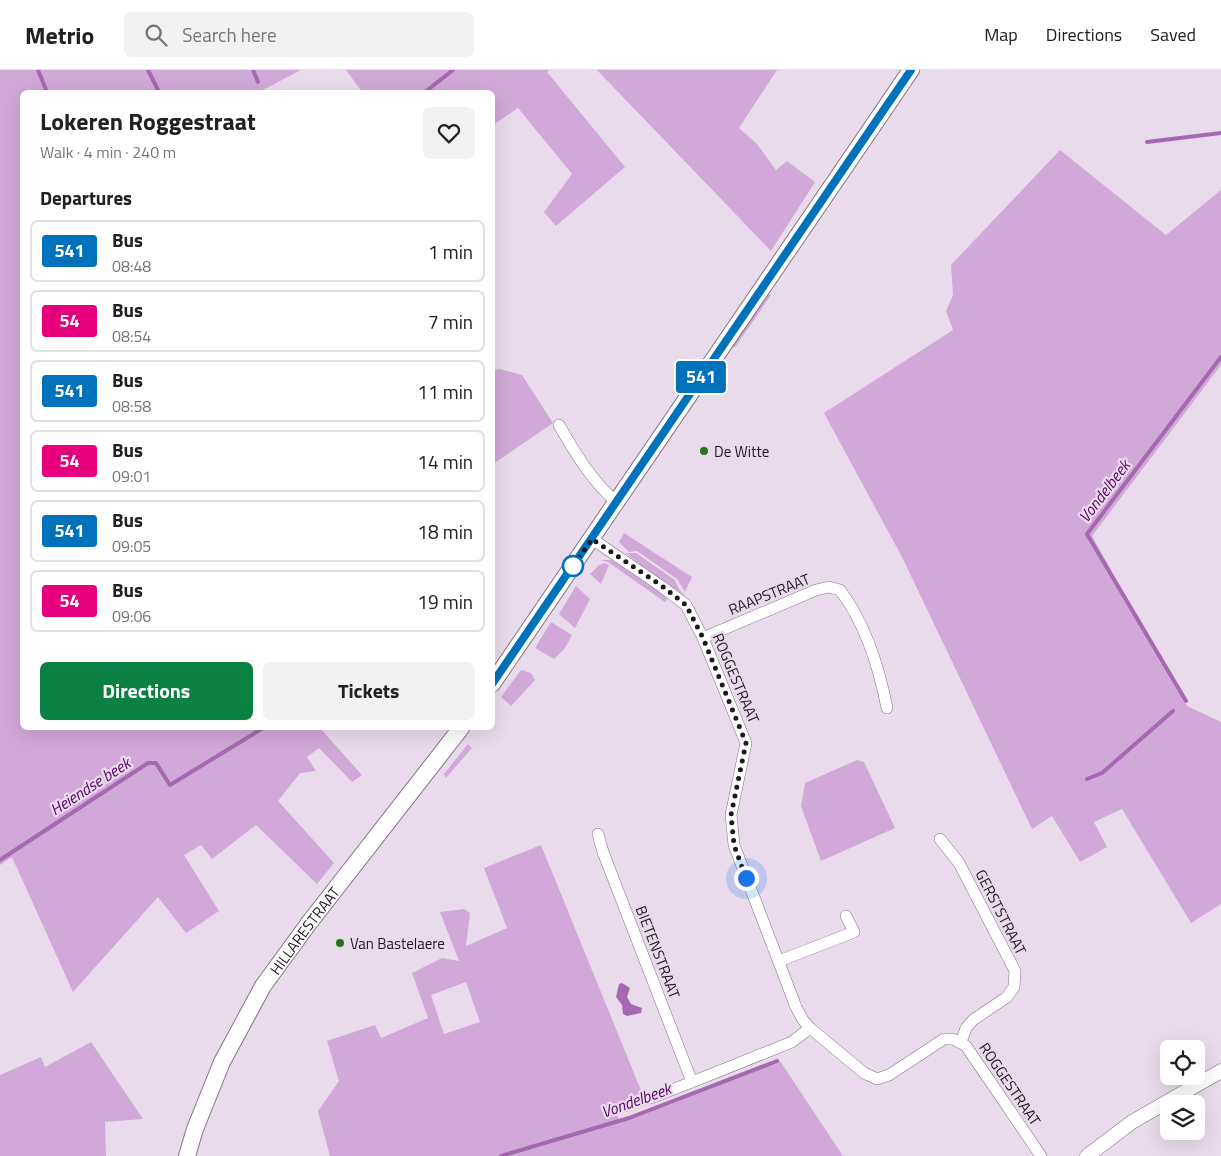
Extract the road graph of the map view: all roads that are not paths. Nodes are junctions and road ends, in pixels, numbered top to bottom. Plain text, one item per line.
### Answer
1 (911, 70) edge
2 (558, 425) dead end
3 (616, 502) junction
4 (592, 539) junction
5 (703, 638) junction
6 (495, 680) edge
7 (887, 708) dead end
8 (460, 730) edge
9 (598, 834) dead end
10 (940, 839) dead end
11 (846, 916) dead end
12 (778, 961) junction
13 (810, 1028) junction
14 (961, 1042) junction
15 (1221, 1071) edge
16 (692, 1082) junction
17 (651, 1098) dead end
18 (187, 1156) edge
19 (1041, 1156) edge
20 (1087, 1156) edge

1 - 3 main road
2 - 3 street
3 - 4 main road
4 - 5 street, ROGGESTRAAT
4 - 6 main road
5 - 7 street, RAAPSTRAAT
5 - 12 street, ROGGESTRAAT
8 - 18 main road, HILLARESTRAAT
9 - 16 street, BIETENSTRAAT
10 - 14 street, GERSTSTRAAT
11 - 12 street
12 - 13 street, ROGGESTRAAT
13 - 14 street, ROGGESTRAAT
13 - 16 street
14 - 19 street, ROGGESTRAAT
15 - 20 street
16 - 17 street

